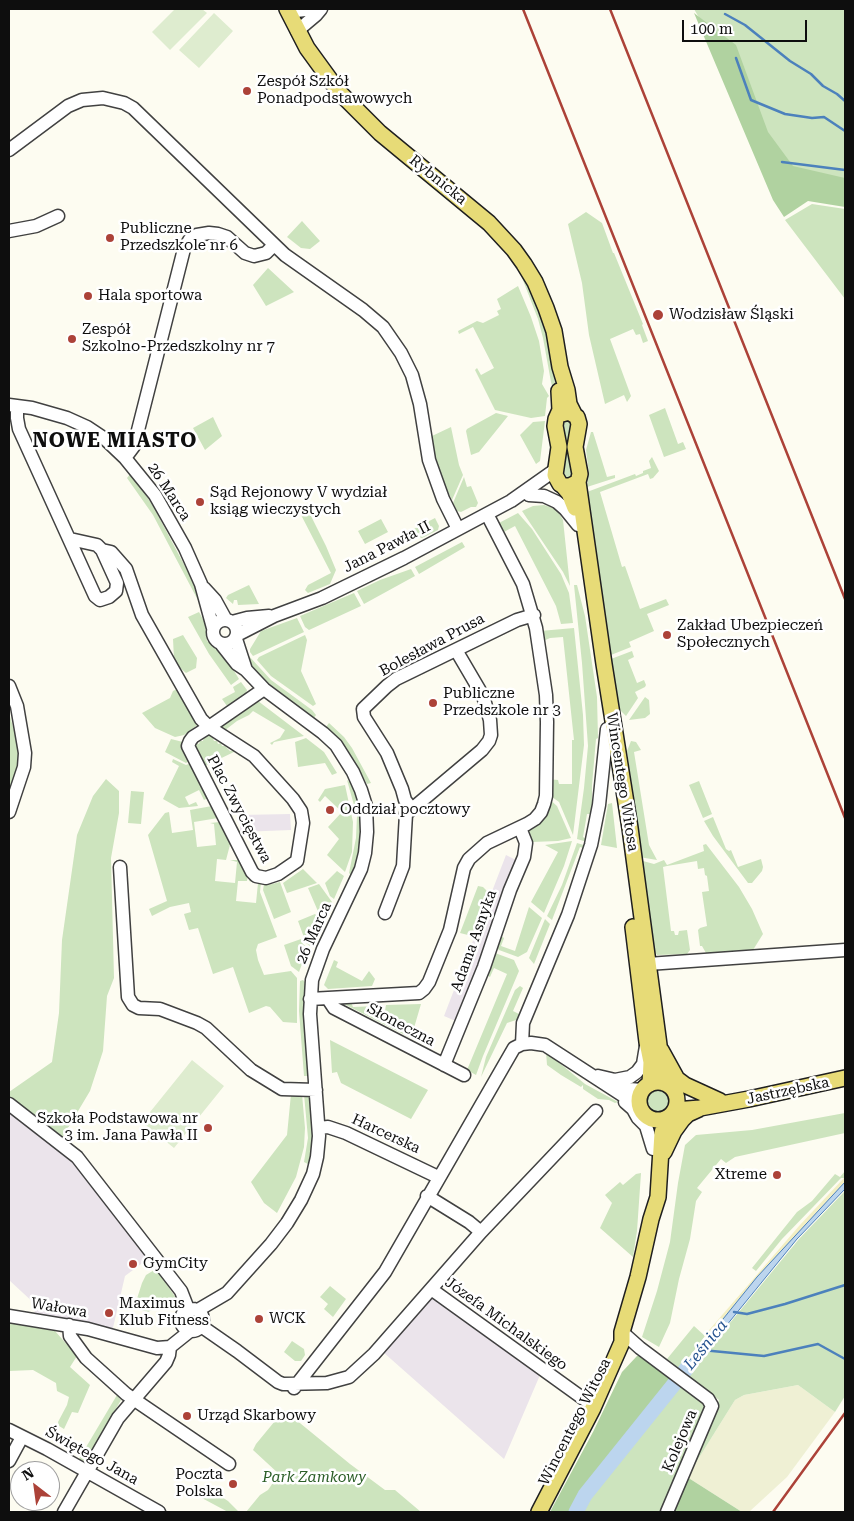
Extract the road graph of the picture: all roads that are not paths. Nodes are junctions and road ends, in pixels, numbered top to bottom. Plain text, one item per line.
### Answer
1 (313, 9) edge
2 (320, 9) edge
3 (287, 10) edge
4 (297, 32) junction
5 (10, 146) edge
6 (58, 216) dead end
7 (9, 231) edge
8 (274, 245) junction
9 (560, 367) junction
10 (13, 405) edge
11 (574, 414) junction
12 (558, 416) junction
13 (125, 458) junction
14 (564, 480) junction
15 (529, 495) junction
16 (512, 501) junction
17 (487, 514) junction
18 (578, 525) junction
19 (458, 529) junction
20 (70, 539) junction
21 (102, 550) junction
22 (201, 584) junction
23 (219, 608) junction
24 (534, 615) junction
25 (274, 616) junction
26 (247, 618) junction
27 (229, 621) junction
28 (213, 628) junction
29 (236, 637) junction
30 (222, 645) junction
31 (456, 650) junction
32 (246, 670) junction
33 (9, 686) edge
34 (264, 689) junction
35 (209, 727) junction
36 (606, 729) junction
37 (411, 808) junction
38 (9, 812) edge
39 (520, 828) junction
40 (120, 867) dead end
41 (384, 914) dead end
42 (845, 950) edge
43 (648, 964) junction
44 (310, 999) junction
45 (328, 999) junction
46 (522, 1044) junction
47 (653, 1044) junction
48 (444, 1066) junction
49 (588, 1074) junction
50 (464, 1075) dead end
51 (845, 1078) edge
52 (608, 1086) junction
53 (652, 1086) junction
54 (316, 1090) junction
55 (725, 1102) junction
56 (9, 1104) edge
57 (639, 1106) junction
58 (700, 1108) junction
59 (596, 1111) dead end
60 (667, 1111) junction
61 (319, 1128) junction
62 (657, 1153) junction
63 (438, 1177) junction
64 (427, 1196) junction
65 (481, 1232) junction
66 (431, 1289) junction
67 (9, 1316) edge
68 (194, 1320) junction
69 (69, 1325) junction
70 (622, 1332) junction
71 (166, 1347) junction
72 (296, 1386) junction
73 (133, 1399) junction
74 (588, 1402) junction
75 (9, 1430) edge
76 (22, 1437) junction
77 (9, 1462) edge
78 (229, 1464) dead end
79 (87, 1472) junction
80 (64, 1512) edge
81 (159, 1512) edge
82 (529, 1512) edge
83 (539, 1512) edge
84 (667, 1512) edge

1 - 3 street
2 - 4 street
3 - 4 main road, Rybnicka
4 - 9 main road, Rybnicka
5 - 8 street
6 - 7 street
8 - 13 street
8 - 19 street
9 - 11 main road, Rybnicka
9 - 12 main road, Rybnicka
10 - 13 street, 26 Marca
10 - 20 street
11 - 12 main road
11 - 14 main road, Rybnicka
12 - 14 main road, Rybnicka
13 - 22 street, 26 Marca
14 - 15 street, Jana Pawła II
14 - 16 street, Jana Pawła II
14 - 18 main road, Wincentego Witosa
14 - 43 main road, Wincentego Witosa
15 - 16 street, Jana Pawła II
15 - 18 street
16 - 17 street, Jana Pawła II
17 - 19 street, Jana Pawła II
17 - 24 street
18 - 36 main road, Wincentego Witosa
19 - 25 street, Jana Pawła II
20 - 21 street
20 - 21 street
21 - 35 street
22 - 23 street, 26 Marca
22 - 28 street, 26 Marca
23 - 26 street
23 - 27 street, 26 Marca
24 - 31 street, Bolesława Prusa
24 - 39 street
25 - 26 street, Jana Pawła II
25 - 29 street, Jana Pawła II
26 - 27 street, Jana Pawła II
27 - 28 street
27 - 29 street
28 - 30 street
29 - 30 street
29 - 32 street, 26 Marca
30 - 32 street, 26 Marca
31 - 37 street
31 - 37 street, Bolesława Prusa
32 - 34 street, 26 Marca
33 - 38 street
34 - 35 street, Plac Zwycięstwa
34 - 44 street, 26 Marca
35 - 35 street, Plac Zwycięstwa
36 - 46 street
36 - 47 main road, Wincentego Witosa
37 - 41 street
39 - 45 street
39 - 48 street, Adama Asnyka
40 - 54 street
42 - 43 street
43 - 47 main road, Wincentego Witosa
44 - 45 street
44 - 54 street, 26 Marca
45 - 48 street, Słoneczna
46 - 49 street
46 - 63 street
47 - 49 street
47 - 53 main road, Wincentego Witosa
47 - 55 main road
48 - 50 street, Słoneczna
49 - 52 street
51 - 55 main road, Jastrzębska
52 - 53 street
52 - 57 street
52 - 62 street
53 - 57 main road
53 - 60 main road
54 - 61 street, 26 Marca
55 - 58 main road, Jastrzębska
55 - 60 main road, Jastrzębska
56 - 68 street
57 - 60 main road
58 - 60 main road, Jastrzębska
58 - 62 main road
59 - 65 street, Józefa Michalskiego
60 - 62 main road, Wincentego Witosa
61 - 63 street, Harcerska
61 - 68 street, 26 Marca
62 - 70 main road, Wincentego Witosa
63 - 64 street
64 - 65 street
64 - 72 street
65 - 66 street, Józefa Michalskiego
66 - 72 street, Józefa Michalskiego
66 - 74 street, Józefa Michalskiego
67 - 69 street, Wałowa
68 - 71 street
68 - 72 street, Józefa Michalskiego
69 - 71 street, Wałowa
69 - 73 street
70 - 74 main road, Wincentego Witosa
70 - 83 main road, Wincentego Witosa
70 - 84 street, Kolejowa
71 - 73 street
73 - 78 street
73 - 79 street
74 - 82 main road, Wincentego Witosa
75 - 76 street, Świętego Jana
76 - 77 street
76 - 79 street, Świętego Jana
79 - 80 street
79 - 81 street, Świętego Jana

